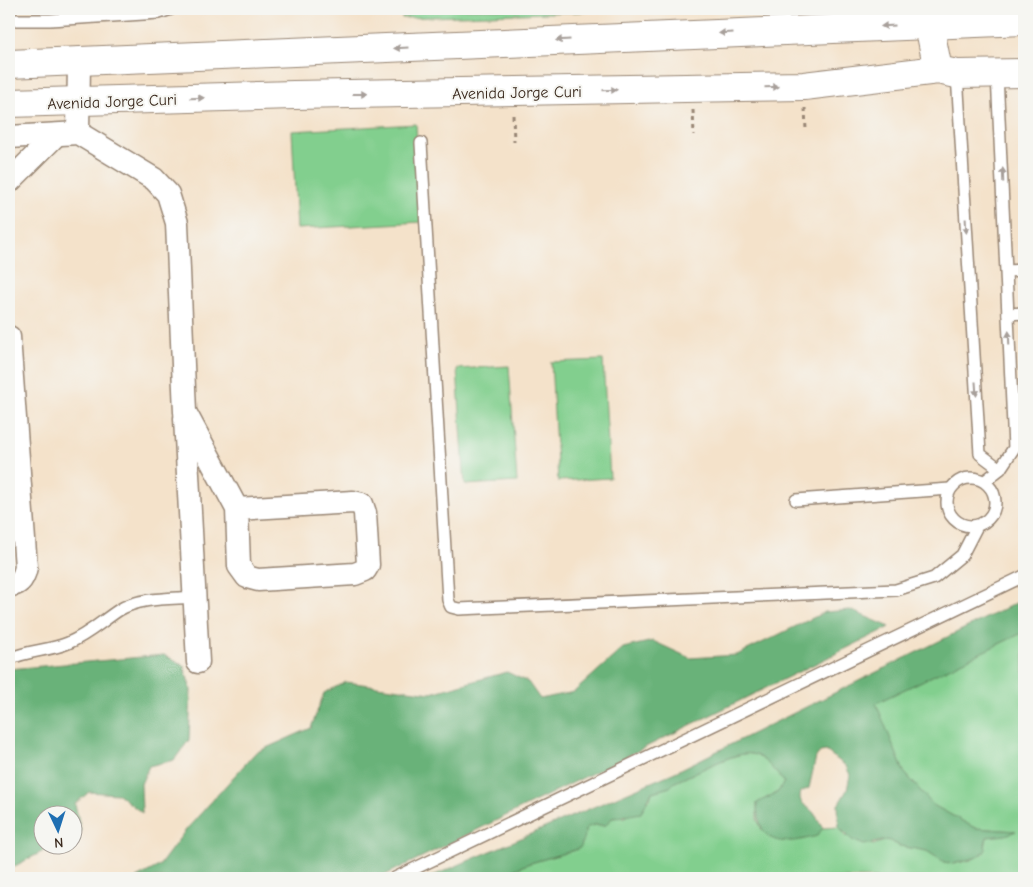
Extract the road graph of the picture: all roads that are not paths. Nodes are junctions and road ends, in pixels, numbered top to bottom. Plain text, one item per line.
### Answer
1 (171, 9) edge
2 (159, 11) edge
3 (9, 20) edge
4 (1024, 21) edge
5 (929, 24) junction
6 (79, 62) junction
7 (9, 64) edge
8 (948, 72) junction
9 (1024, 73) edge
10 (997, 74) junction
11 (77, 102) junction
12 (9, 103) edge
13 (67, 134) junction
14 (9, 137) edge
15 (421, 143) dead end
16 (9, 182) edge
17 (1024, 270) edge
18 (1007, 271) junction
19 (1024, 313) edge
20 (1008, 314) junction
21 (9, 337) edge
22 (185, 412) junction
23 (1000, 469) junction
24 (985, 481) junction
25 (950, 489) junction
26 (796, 500) dead end
27 (237, 510) junction
28 (977, 526) junction
29 (17, 541) edge
30 (1024, 576) edge
31 (9, 585) edge
32 (195, 597) junction
33 (9, 659) edge
34 (198, 662) dead end
35 (395, 878) edge

1 - 2 lane
2 - 3 lane
4 - 5 street
5 -> 6 street
5 - 8 street
6 - 7 street
6 - 11 street
8 - 10 street, Avenida Jorge Curi
11 -> 8 street, Avenida Jorge Curi
8 -> 23 lane
9 - 10 street, Avenida Jorge Curi
18 -> 10 lane
11 - 12 street, Avenida Jorge Curi
11 - 13 street
13 - 14 street
13 - 16 street
13 - 22 street
15 - 28 lane
17 - 18 lane
18 - 20 lane
19 - 20 lane
23 -> 20 lane
21 - 29 street
22 - 27 street
22 - 32 street
23 - 24 lane
24 - 25 lane
24 - 28 lane
25 - 26 lane
25 - 28 lane
27 - 27 street
29 - 31 street
30 - 35 lane
32 - 33 lane
32 - 34 street

